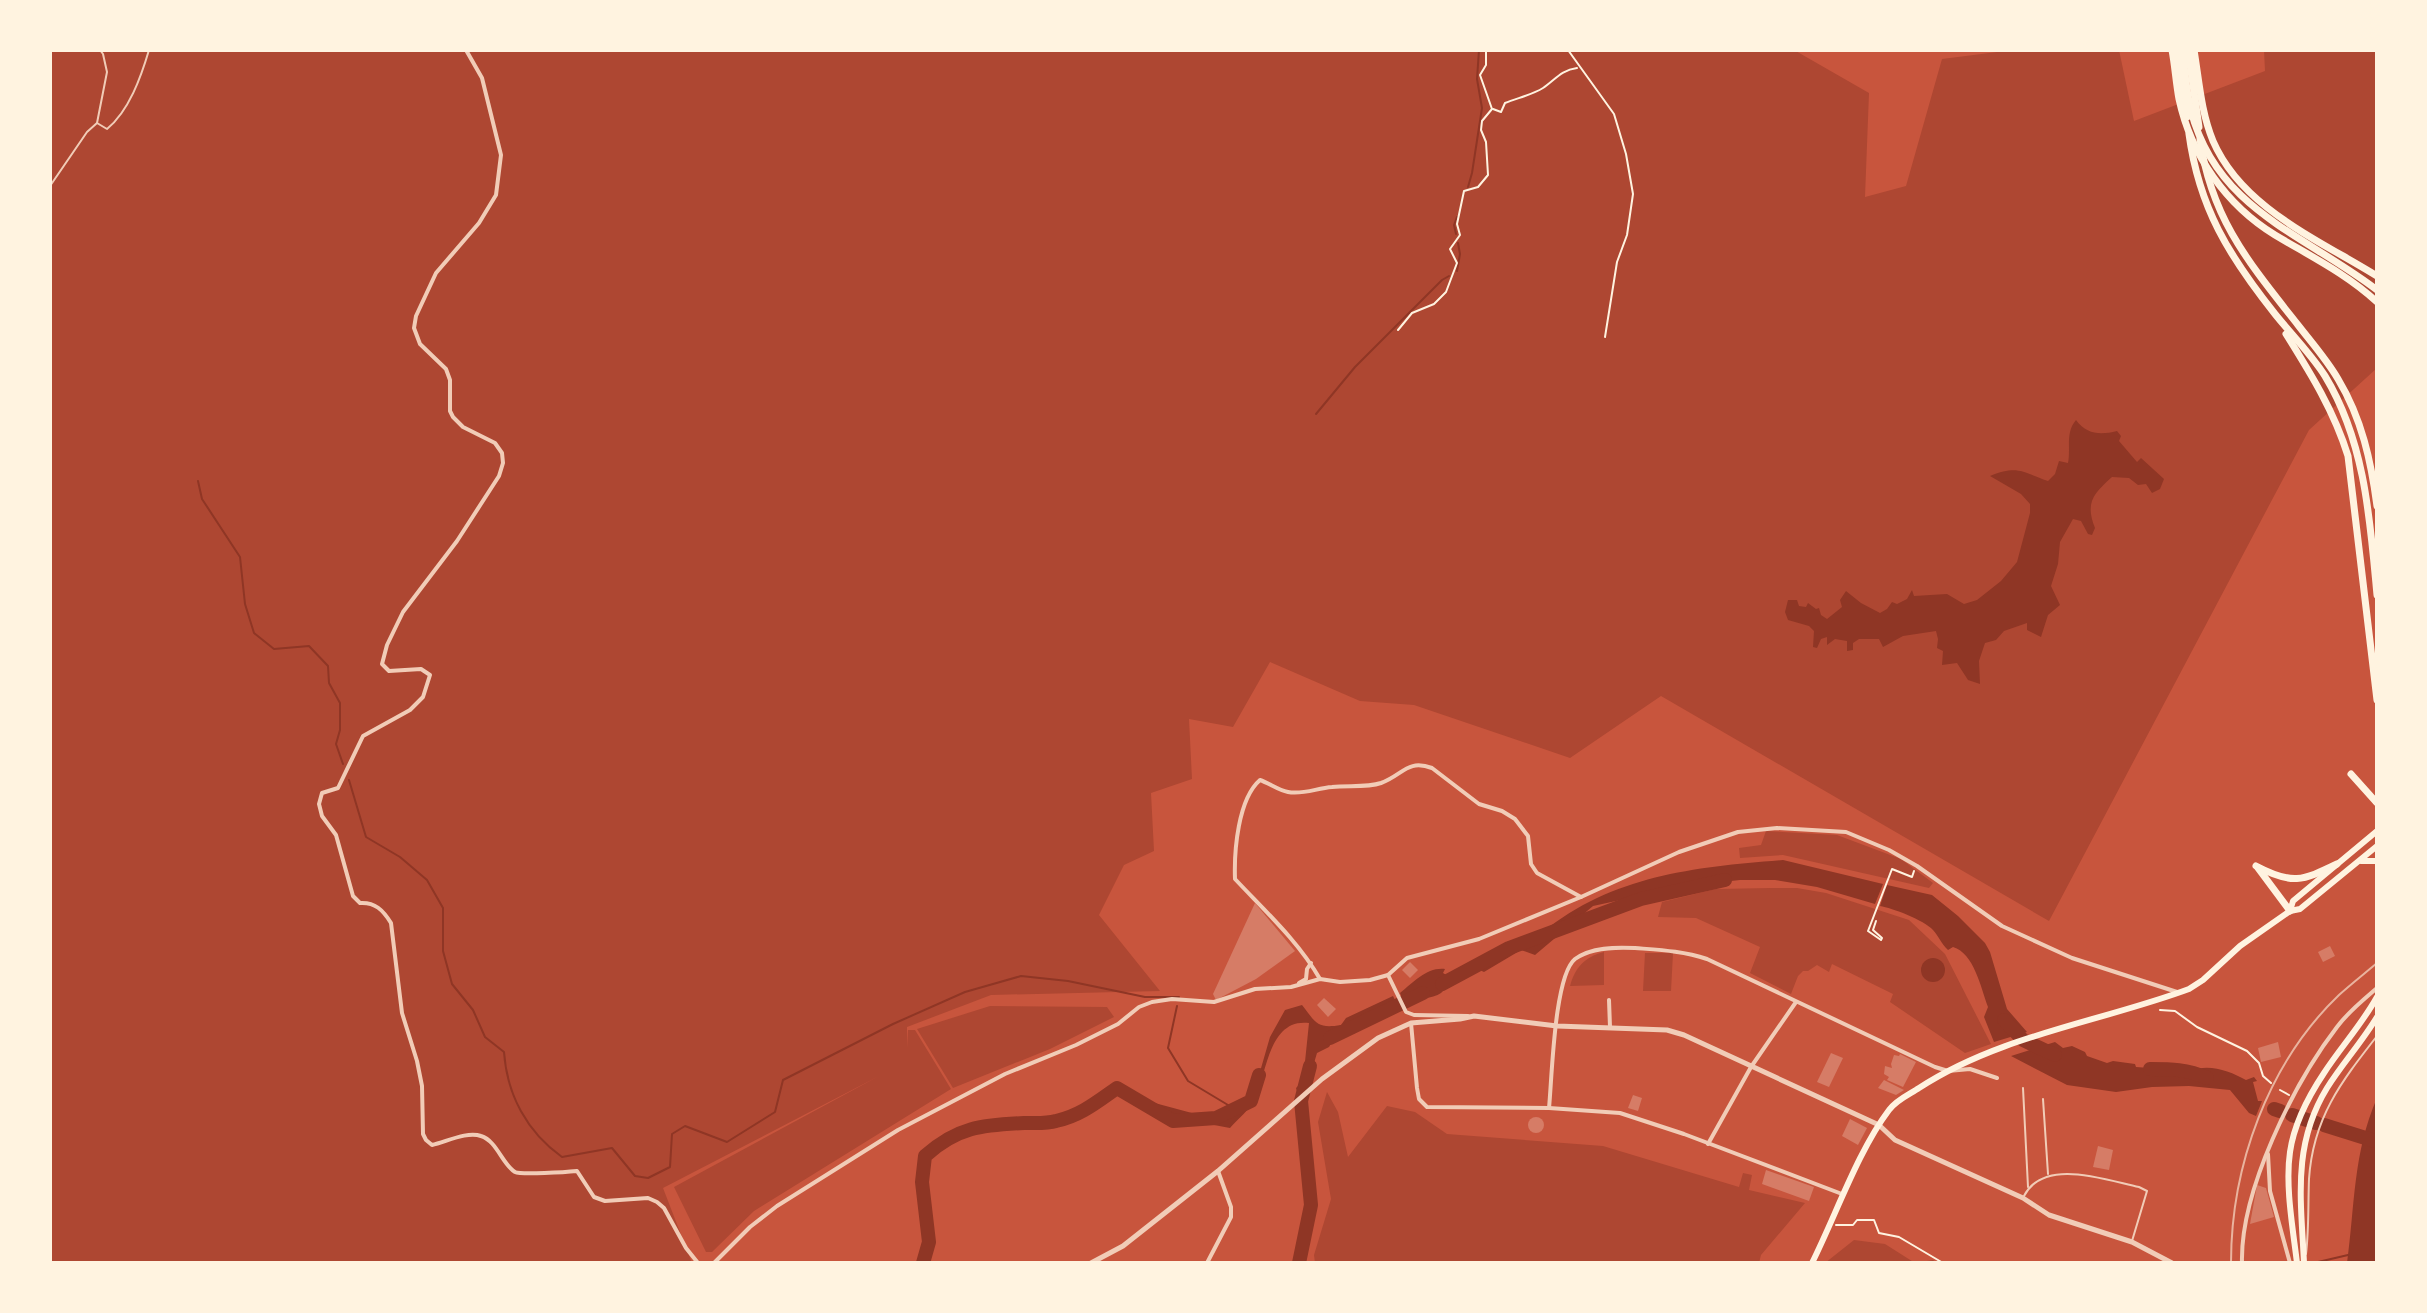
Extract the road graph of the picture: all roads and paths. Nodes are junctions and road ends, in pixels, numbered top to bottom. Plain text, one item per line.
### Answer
1 (100, 50) edge
2 (149, 50) edge
3 (466, 50) edge
4 (1486, 50) edge
5 (1568, 50) edge
6 (2183, 50) edge
7 (1580, 68) junction
8 (2184, 98) junction
9 (1492, 109) junction
10 (97, 123) junction
11 (50, 186) edge
12 (2377, 276) edge
13 (2377, 290) edge
14 (2377, 302) edge
15 (2270, 308) junction
16 (1398, 330) dead end
17 (1605, 337) dead end
18 (2377, 506) edge
19 (2377, 595) edge
20 (2377, 700) edge
21 (2351, 774) dead end
22 (2377, 803) edge
23 (2377, 831) edge
24 (2377, 846) edge
25 (2377, 861) edge
26 (2337, 864) junction
27 (2354, 865) junction
28 (1915, 870) dead end
29 (1581, 897) junction
30 (2290, 911) junction
31 (1876, 921) dead end
32 (1311, 963) junction
33 (1388, 975) junction
34 (1320, 979) junction
35 (1291, 987) junction
36 (2377, 988) edge
37 (2180, 993) junction
38 (2377, 997) edge
39 (1609, 1000) dead end
40 (1796, 1002) junction
41 (2160, 1010) dead end
42 (1474, 1016) junction
43 (2377, 1017) edge
44 (1411, 1023) junction
45 (1557, 1026) junction
46 (1610, 1027) junction
47 (2377, 1036) edge
48 (1751, 1067) junction
49 (1948, 1071) junction
50 (1997, 1078) dead end
51 (2271, 1083) dead end
52 (2023, 1088) dead end
53 (2280, 1090) dead end
54 (2293, 1098) junction
55 (2043, 1099) dead end
56 (1549, 1108) junction
57 (1879, 1125) junction
58 (1708, 1144) junction
59 (2268, 1152) junction
60 (1218, 1171) junction
61 (2048, 1175) junction
62 (2028, 1188) junction
63 (1844, 1195) junction
64 (2023, 1198) junction
65 (1831, 1225) junction
66 (2132, 1242) junction
67 (2300, 1252) junction
68 (698, 1263) edge
69 (714, 1263) edge
70 (1091, 1263) edge
71 (1207, 1263) edge
72 (1812, 1263) edge
73 (1943, 1263) edge
74 (2172, 1263) edge
75 (2242, 1263) edge
76 (2290, 1263) edge
77 (2297, 1263) edge
78 (2305, 1263) edge

1 - 10 lane
2 - 10 lane
3 - 68 street
4 - 9 path
5 - 7 path
6 - 8 highway
6 - 12 highway
6 - 15 highway
6 - 18 highway
7 - 9 path
7 - 17 path
8 - 13 highway
8 - 14 highway
9 - 16 path
10 - 11 lane
15 - 19 highway
15 - 20 highway
21 - 22 highway
23 - 26 main road
24 - 27 main road
25 - 27 main road
26 - 30 main road
26 - 30 highway
27 - 30 main road
28 - 31 path
29 - 32 street
29 - 33 street
29 - 37 street
30 - 37 main road
32 - 34 street
32 - 35 street
33 - 34 street
33 - 42 street
34 - 35 street
35 - 69 street
36 - 54 street
37 - 49 main road
38 - 67 main road
39 - 46 street
40 - 45 street
40 - 48 street
40 - 49 street
41 - 51 path
42 - 44 street
42 - 45 street
43 - 67 main road
44 - 56 street
44 - 60 street
45 - 46 street
45 - 56 street
46 - 48 street
47 - 78 lane
48 - 57 street
48 - 58 street
49 - 50 street
49 - 57 main road
52 - 62 lane
53 - 54 path
54 - 59 street
55 - 61 lane
56 - 58 street
57 - 63 main road
57 - 64 street
58 - 63 street
59 - 75 street
59 - 76 street
60 - 70 street
60 - 71 street
61 - 62 lane
61 - 66 lane
62 - 64 lane
63 - 65 main road
64 - 66 street
65 - 72 main road
65 - 73 path
66 - 74 street
67 - 77 main road
67 - 78 main road

